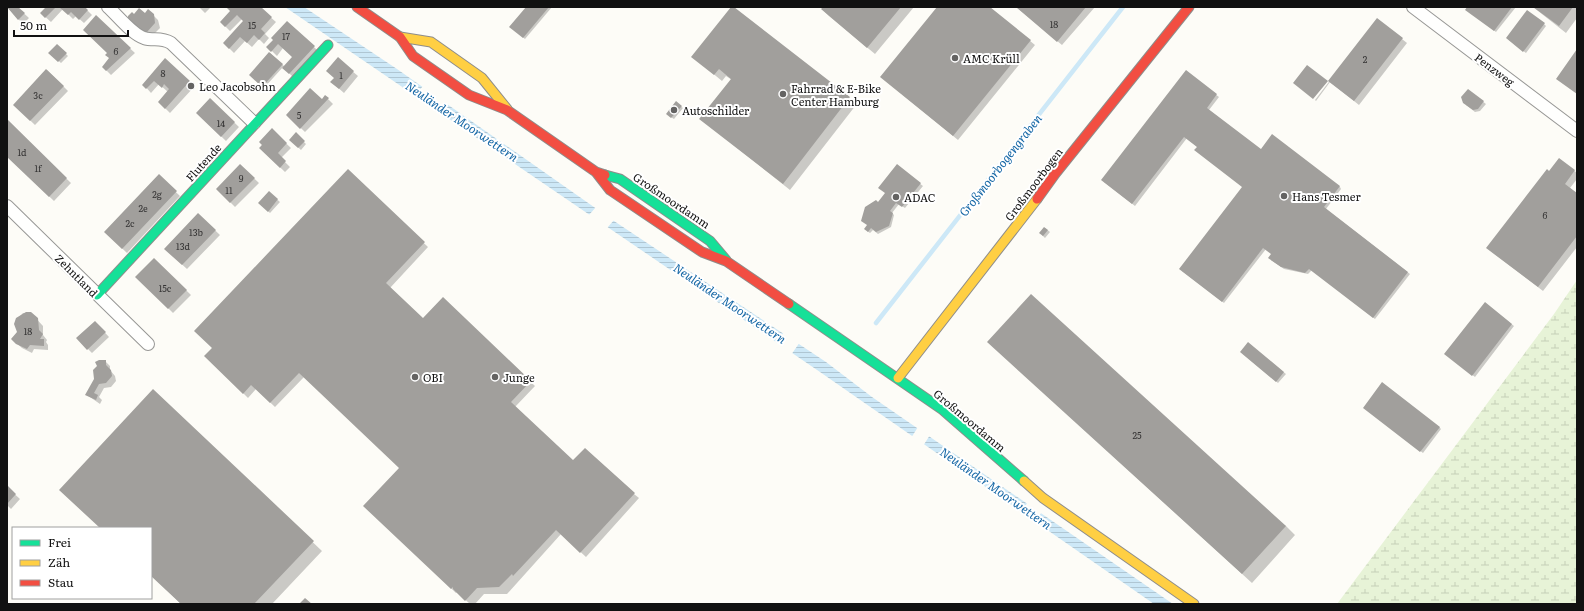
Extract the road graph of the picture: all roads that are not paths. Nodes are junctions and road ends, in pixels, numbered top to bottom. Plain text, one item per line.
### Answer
1 (108, 7) edge
2 (357, 7) edge
3 (1189, 7) edge
4 (1413, 7) edge
5 (400, 37) junction
6 (328, 45) dead end
7 (426, 50) dead end
8 (439, 63) dead end
9 (448, 81) junction
10 (507, 110) junction
11 (254, 123) junction
12 (1577, 131) edge
13 (596, 172) junction
14 (643, 195) junction
15 (619, 197) junction
16 (7, 206) edge
17 (726, 261) junction
18 (97, 295) junction
19 (148, 344) dead end
20 (898, 378) junction
21 (1194, 604) edge

1 - 11 street
2 - 5 main road, Großmoordamm
3 - 20 main road, Großmoorbogen
4 - 12 street, Penzweg
5 - 7 main road
5 - 9 main road, Großmoordamm
5 - 10 main road, Großmoordamm
6 - 11 main road, Flutende
8 - 9 main road
9 - 10 main road, Großmoordamm
10 - 13 main road, Großmoordamm
11 - 18 main road, Flutende
13 - 14 main road, Großmoordamm
13 - 15 main road, Großmoordamm
14 - 15 main road
14 - 17 main road, Großmoordamm
15 - 17 main road, Großmoordamm
16 - 18 street, Zehntland
17 - 20 main road, Großmoordamm
18 - 19 street, Zehntland
20 - 21 main road, Großmoordamm

